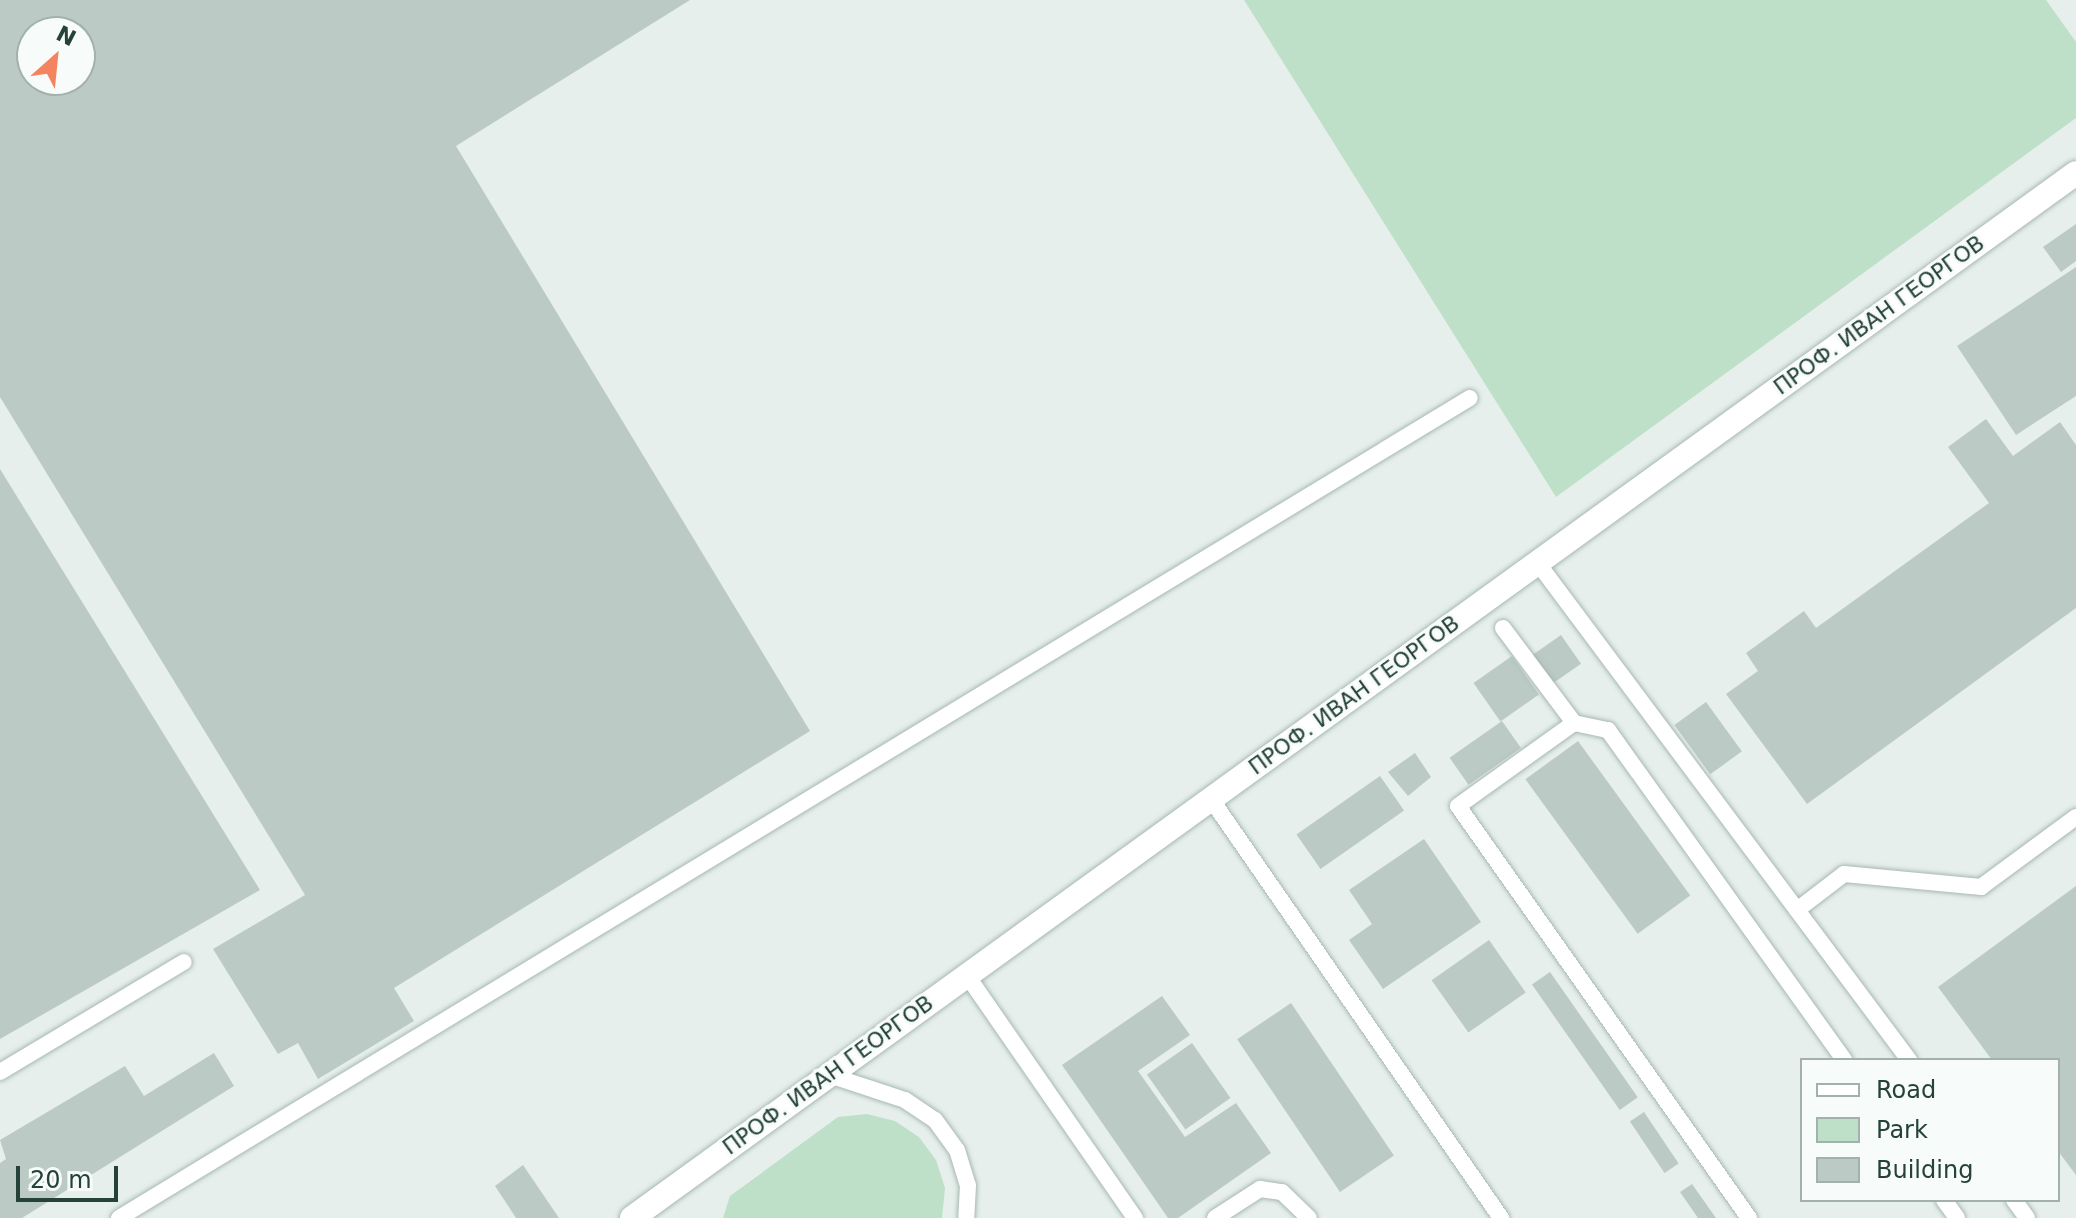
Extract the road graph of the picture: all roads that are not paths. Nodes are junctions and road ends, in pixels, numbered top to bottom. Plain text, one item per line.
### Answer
1 (2076, 173) edge
2 (1470, 398) dead end
3 (1537, 562) junction
4 (1503, 628) dead end
5 (1574, 723) junction
6 (1211, 799) junction
7 (2076, 817) edge
8 (1797, 910) junction
9 (184, 962) dead end
10 (966, 974) junction
11 (1843, 1058) edge
12 (1908, 1058) edge
13 (0, 1072) edge
14 (829, 1075) junction
15 (119, 1218) edge
16 (632, 1218) edge
17 (966, 1218) edge
18 (1135, 1218) edge
19 (1215, 1218) edge
20 (1309, 1218) edge
21 (1501, 1218) edge
22 (1749, 1218) edge

1 - 3 street, ПРОФ. ИВАН ГЕОРГОВ
2 - 15 lane
3 - 6 street, ПРОФ. ИВАН ГЕОРГОВ
3 - 8 lane
4 - 5 lane
5 - 11 lane
5 - 22 lane
6 - 10 street, ПРОФ. ИВАН ГЕОРГОВ
6 - 21 lane
7 - 8 lane
8 - 12 lane
9 - 13 lane
10 - 14 street, ПРОФ. ИВАН ГЕОРГОВ
10 - 18 lane
14 - 16 street, ПРОФ. ИВАН ГЕОРГОВ
14 - 17 lane
19 - 20 lane

